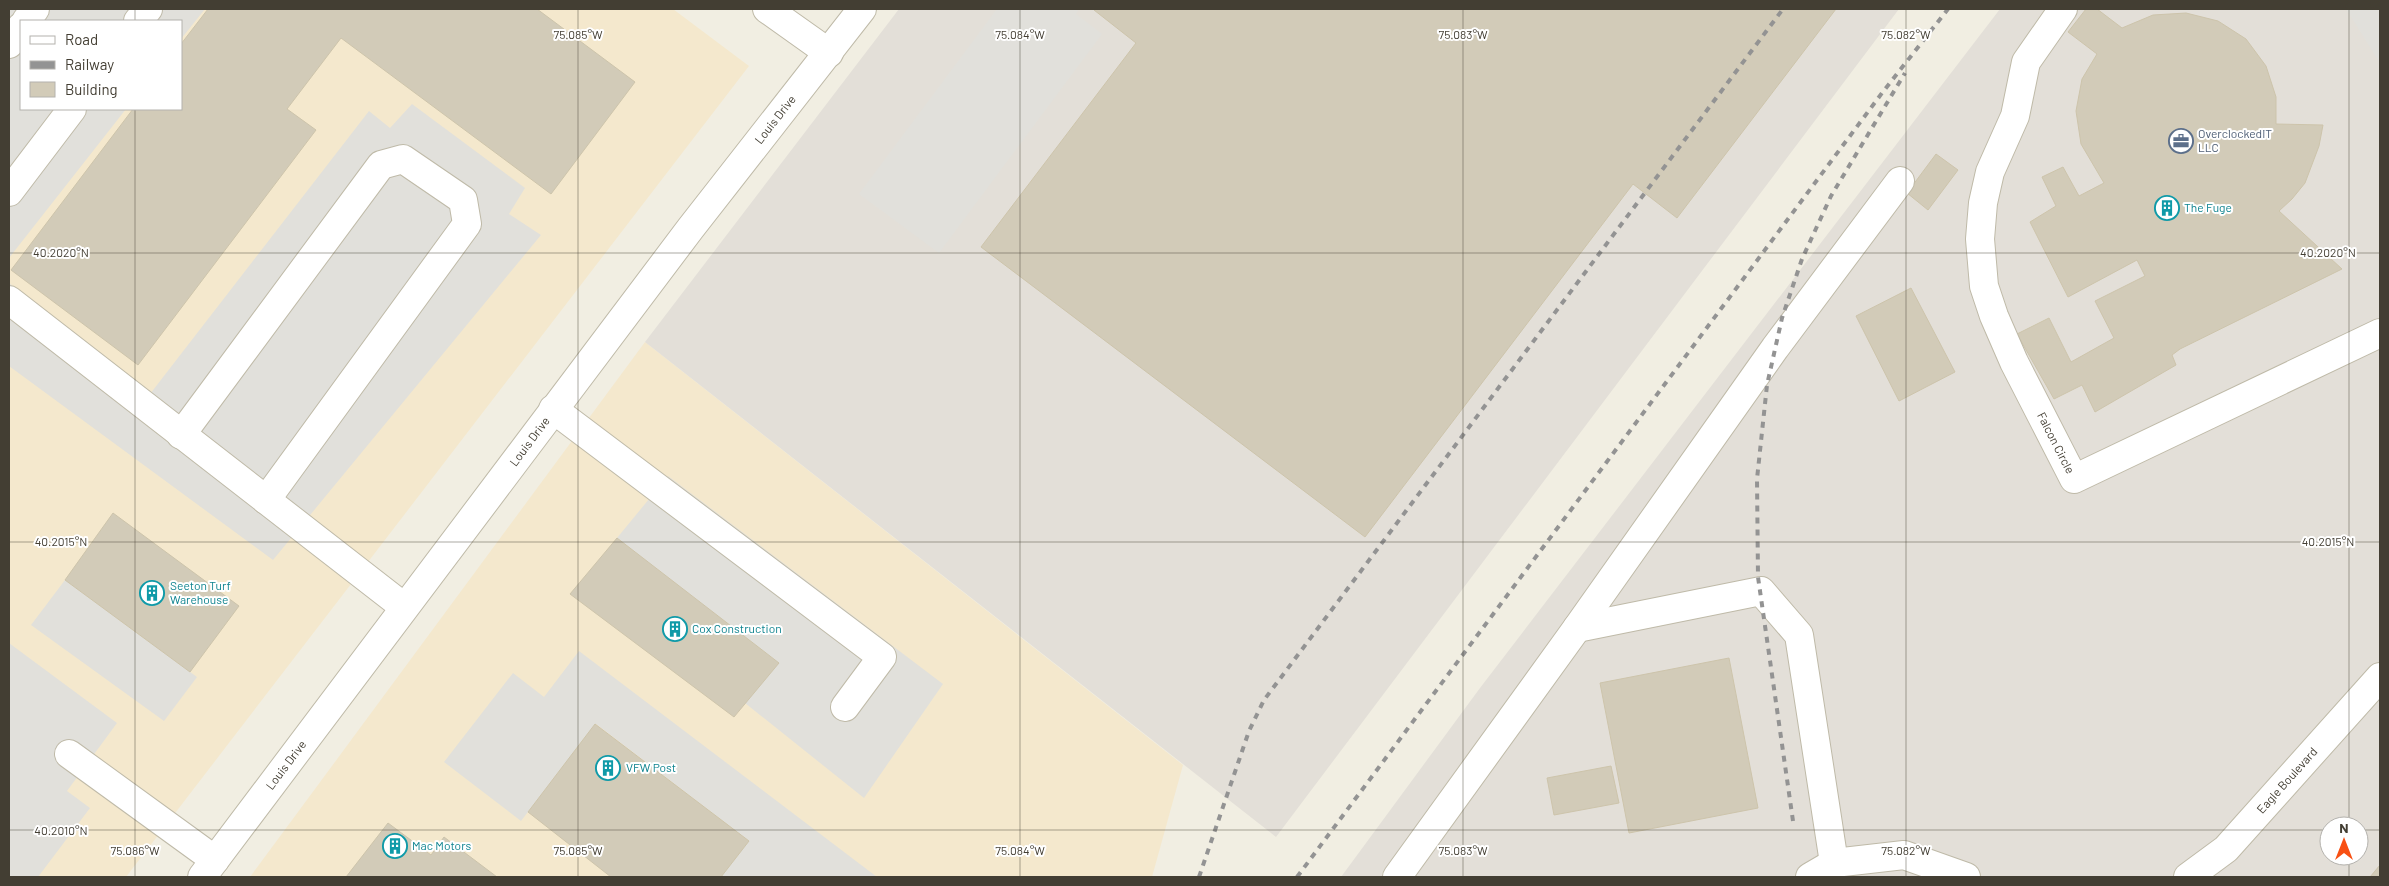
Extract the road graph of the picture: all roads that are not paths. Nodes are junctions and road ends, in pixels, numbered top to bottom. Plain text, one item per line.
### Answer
1 (35, 9) edge
2 (148, 9) edge
3 (767, 9) edge
4 (862, 9) edge
5 (2063, 9) edge
6 (27, 20) edge
7 (139, 20) edge
8 (20, 28) edge
9 (9, 44) edge
10 (829, 53) junction
11 (71, 110) edge
12 (1900, 181) dead end
13 (9, 192) edge
14 (9, 300) edge
15 (2380, 334) edge
16 (553, 409) junction
17 (182, 435) junction
18 (266, 500) junction
19 (404, 608) junction
20 (1577, 628) junction
21 (2380, 677) edge
22 (845, 707) dead end
23 (68, 754) dead end
24 (1834, 863) junction
25 (209, 869) edge
26 (1398, 877) edge
27 (1810, 877) edge
28 (1966, 877) edge
29 (2188, 877) edge

1 - 6 street
2 - 7 street
3 - 10 street
4 - 10 street, Louis Drive
5 - 15 street, Falcon Circle
8 - 9 street
10 - 16 street, Louis Drive
11 - 13 street
12 - 20 street
14 - 17 street
16 - 19 street, Louis Drive
16 - 22 street
17 - 18 street
17 - 18 street
18 - 19 street
19 - 25 street, Louis Drive
20 - 24 street
20 - 26 street
21 - 29 street, Eagle Boulevard
23 - 25 street
24 - 27 street
24 - 28 street

